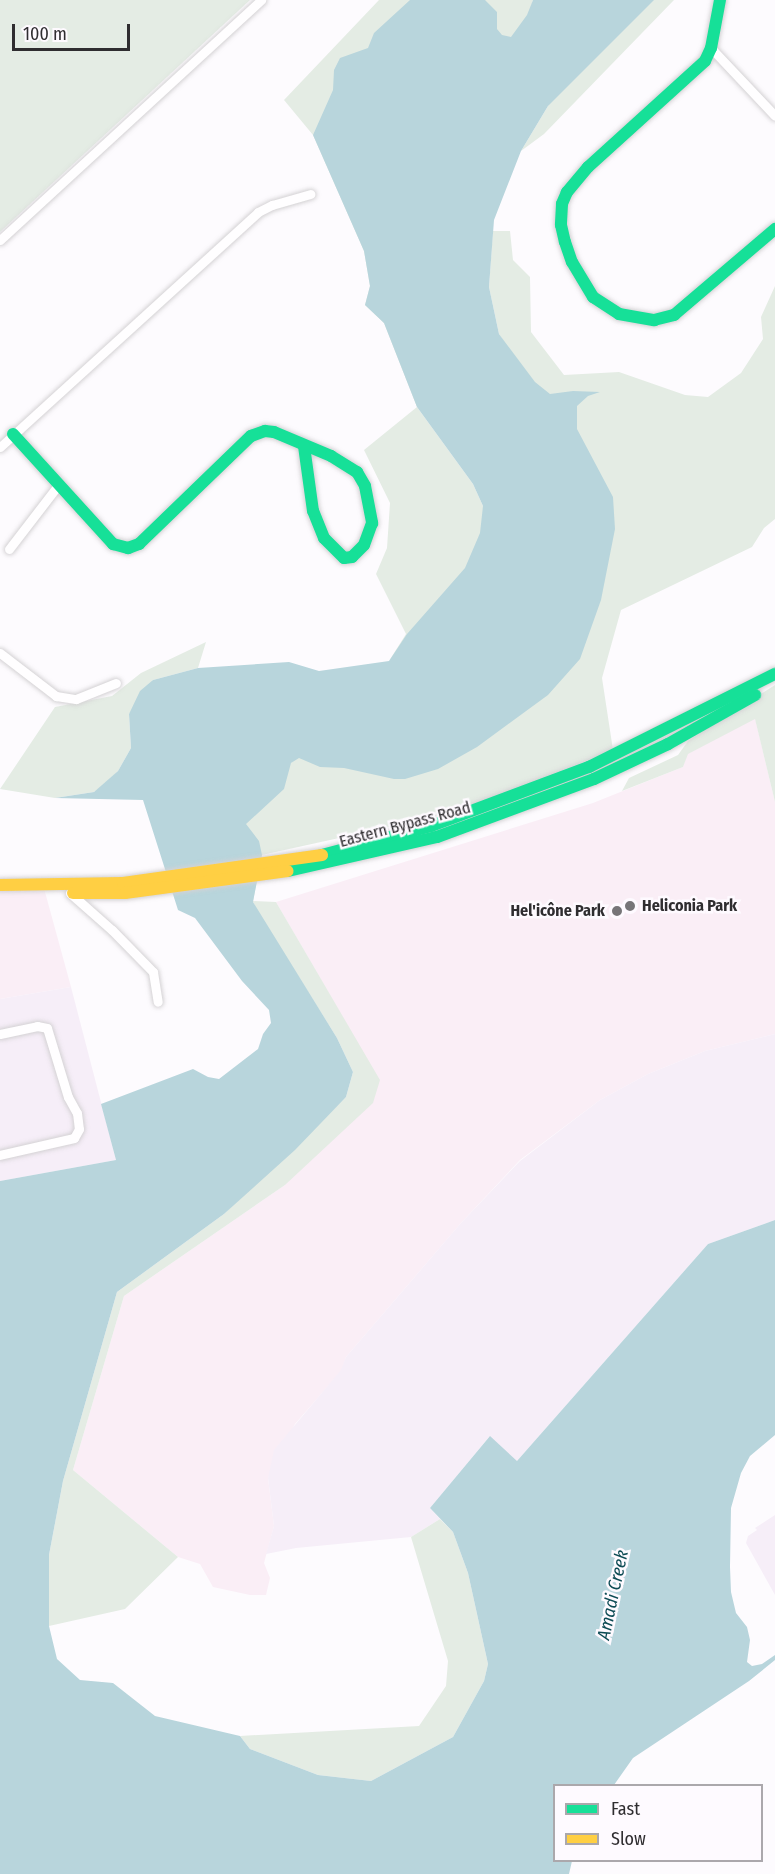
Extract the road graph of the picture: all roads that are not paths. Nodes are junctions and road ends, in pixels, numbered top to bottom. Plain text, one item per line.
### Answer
1 (261, 0) edge
2 (720, 0) edge
3 (711, 48) junction
4 (775, 116) edge
5 (310, 194) dead end
6 (775, 229) edge
7 (0, 240) edge
8 (14, 434) junction
9 (304, 446) junction
10 (0, 447) edge
11 (59, 484) junction
12 (9, 549) dead end
13 (0, 653) edge
14 (775, 674) edge
15 (775, 682) edge
16 (116, 683) dead end
17 (304, 864) junction
18 (0, 885) edge
19 (14, 886) junction
20 (124, 888) junction
21 (70, 893) junction
22 (158, 1002) dead end
23 (0, 1034) edge
24 (0, 1155) edge

1 - 7 street
2 - 3 main road
3 - 4 street
3 - 6 main road
5 - 8 street
8 - 10 street
8 - 11 main road
9 - 9 main road
9 - 11 main road
11 - 12 street
13 - 16 street
14 - 17 main road, Eastern Bypass Road
15 - 17 main road, Eastern Bypass Road
17 - 20 main road, Eastern Bypass Road
18 - 19 main road, Eastern Bypass Road
19 - 20 main road, Eastern Bypass Road
19 - 21 main road, Eastern Bypass Road
20 - 21 main road, Eastern Bypass Road
21 - 22 street
23 - 24 street

